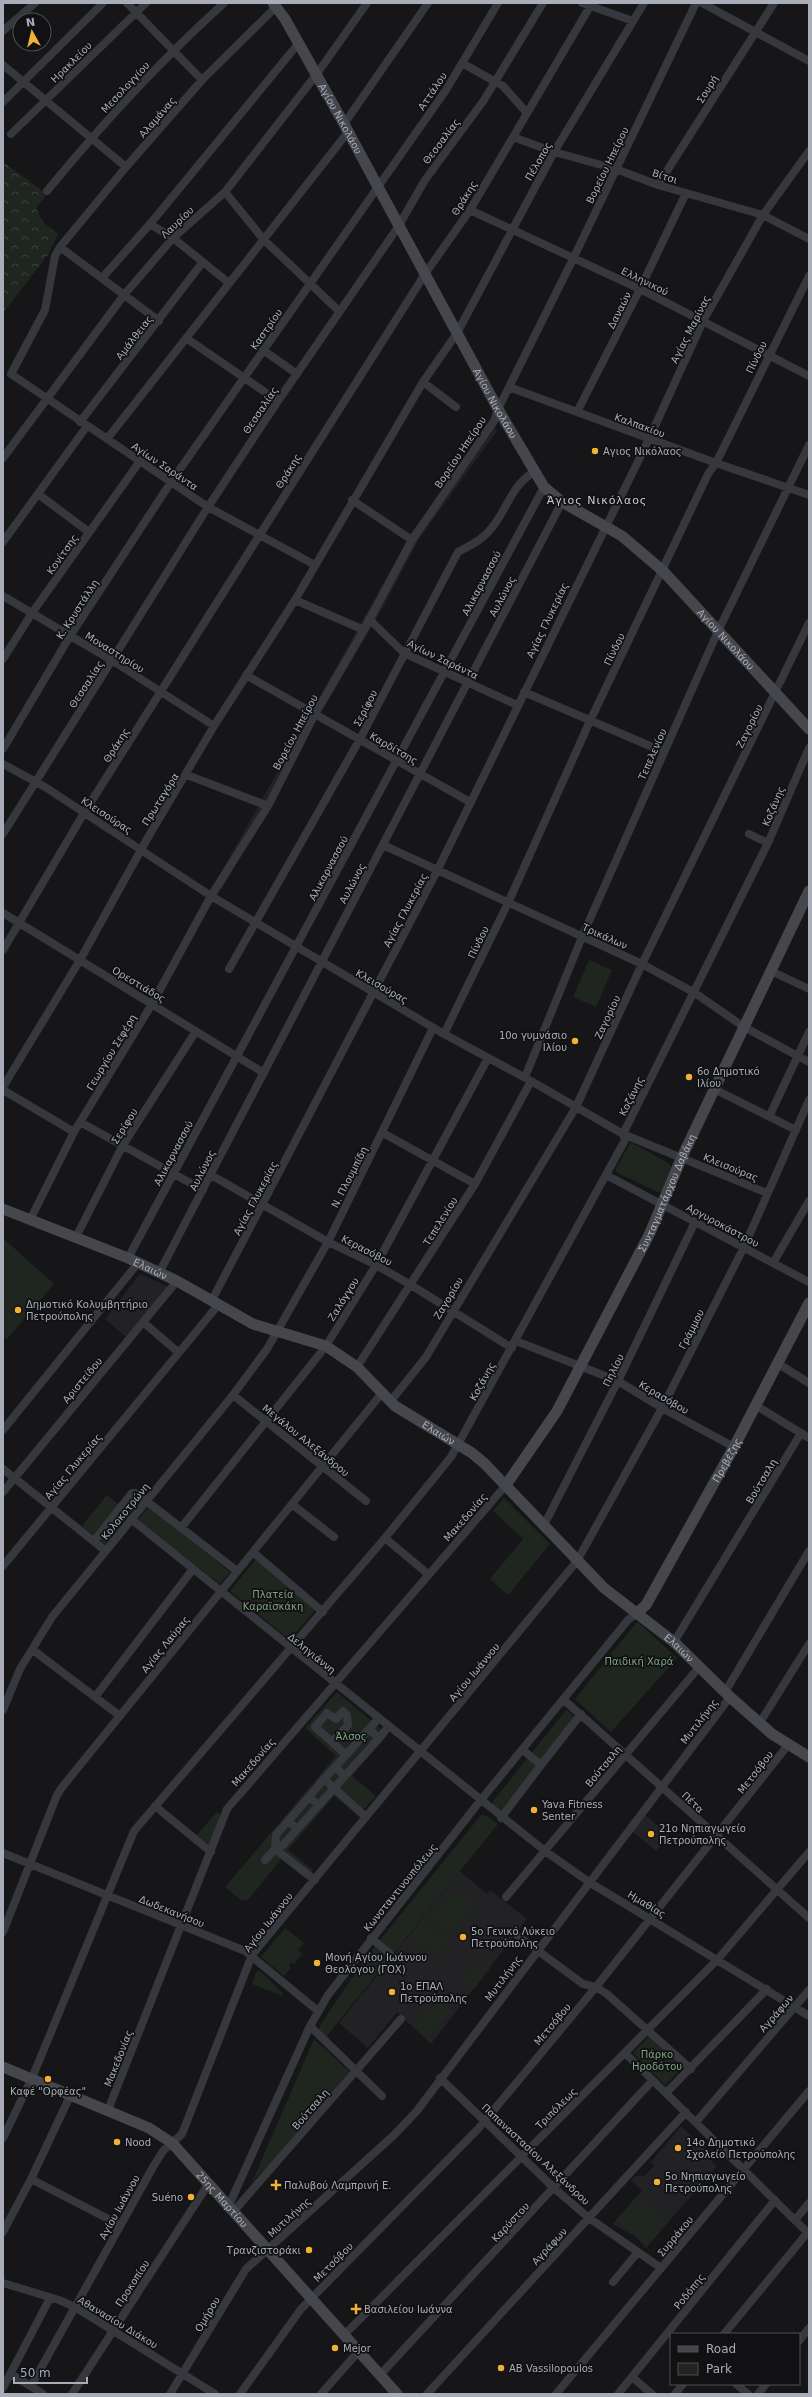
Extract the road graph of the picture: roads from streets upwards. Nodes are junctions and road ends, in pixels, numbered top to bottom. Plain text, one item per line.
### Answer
1 (35, 3) edge
2 (103, 3) edge
3 (127, 3) edge
4 (146, 3) edge
5 (224, 3) edge
6 (368, 3) edge
7 (428, 3) edge
8 (497, 3) edge
9 (543, 3) edge
10 (582, 3) edge
11 (644, 3) edge
12 (696, 3) edge
13 (702, 3) edge
14 (774, 3) edge
15 (275, 5) edge
16 (591, 5) edge
17 (136, 13) junction
18 (634, 21) junction
19 (3, 31) edge
20 (755, 32) junction
21 (298, 44) junction
22 (172, 50) junction
23 (809, 61) edge
24 (462, 63) junction
25 (3, 65) edge
26 (316, 75) junction
27 (202, 80) junction
28 (496, 81) junction
29 (24, 82) junction
30 (46, 100) junction
31 (3, 102) edge
32 (527, 113) junction
33 (346, 128) junction
34 (11, 134) dead end
35 (91, 137) junction
36 (513, 137) junction
37 (809, 151) edge
38 (554, 152) junction
39 (126, 166) junction
40 (616, 169) junction
41 (658, 185) junction
42 (377, 187) junction
43 (47, 191) dead end
44 (225, 192) junction
45 (686, 193) junction
46 (470, 210) junction
47 (763, 215) junction
48 (150, 224) junction
49 (398, 227) junction
50 (512, 228) junction
51 (173, 238) junction
52 (809, 239) edge
53 (264, 240) junction
54 (60, 247) junction
55 (573, 259) junction
56 (202, 263) junction
57 (425, 274) junction
58 (809, 276) edge
59 (102, 278) junction
60 (310, 282) junction
61 (229, 283) junction
62 (640, 289) junction
63 (124, 295) junction
64 (339, 311) junction
65 (703, 321) junction
66 (159, 322) junction
67 (457, 333) junction
68 (186, 338) junction
69 (263, 350) junction
70 (768, 356) junction
71 (11, 374) joint
72 (297, 374) junction
73 (809, 376) edge
74 (244, 378) junction
75 (423, 382) junction
76 (509, 387) junction
77 (46, 399) junction
78 (278, 401) junction
79 (456, 408) dead end
80 (498, 409) junction
81 (577, 412) junction
82 (84, 424) junction
83 (649, 438) junction
84 (106, 439) junction
85 (809, 445) edge
86 (3, 458) edge
87 (140, 461) junction
88 (716, 463) junction
89 (534, 472) junction
90 (171, 482) junction
91 (544, 487) junction
92 (787, 487) junction
93 (38, 494) junction
94 (809, 494) edge
95 (352, 500) junction
96 (562, 502) junction
97 (208, 507) junction
98 (605, 525) junction
99 (89, 532) junction
100 (259, 536) junction
101 (412, 540) junction
102 (3, 542) edge
103 (315, 565) junction
104 (663, 571) junction
105 (3, 596) edge
106 (295, 600) junction
107 (32, 613) junction
108 (369, 619) junction
109 (809, 623) edge
110 (364, 630) junction
111 (718, 631) junction
112 (70, 636) junction
113 (404, 653) junction
114 (3, 659) edge
115 (113, 661) junction
116 (444, 672) junction
117 (246, 675) junction
118 (468, 682) junction
119 (524, 692) junction
120 (162, 693) junction
121 (776, 693) junction
122 (517, 705) junction
123 (315, 714) junction
124 (590, 721) junction
125 (214, 726) junction
126 (809, 729) edge
127 (360, 740) junction
128 (3, 748) edge
129 (809, 748) edge
130 (664, 752) junction
131 (397, 760) junction
132 (3, 764) edge
133 (420, 774) junction
134 (187, 775) junction
135 (35, 782) junction
136 (470, 802) junction
137 (268, 806) junction
138 (84, 813) junction
139 (3, 834) edge
140 (748, 834) dead end
141 (768, 843) junction
142 (383, 846) junction
143 (141, 850) junction
144 (437, 870) junction
145 (809, 892) edge
146 (211, 896) junction
147 (508, 903) junction
148 (3, 913) edge
149 (254, 922) junction
150 (19, 923) junction
151 (582, 936) junction
152 (296, 947) junction
153 (3, 950) edge
154 (80, 960) junction
155 (322, 962) junction
156 (642, 964) junction
157 (229, 968) dead end
158 (771, 971) junction
159 (809, 989) edge
160 (695, 992) junction
161 (373, 993) junction
162 (152, 1004) junction
163 (744, 1027) junction
164 (433, 1028) junction
165 (196, 1031) junction
166 (809, 1032) edge
167 (444, 1034) junction
168 (237, 1056) junction
169 (798, 1056) junction
170 (488, 1058) junction
171 (809, 1062) edge
172 (264, 1073) junction
173 (528, 1079) junction
174 (3, 1088) edge
175 (714, 1089) junction
176 (809, 1100) edge
177 (576, 1107) junction
178 (769, 1117) junction
179 (80, 1122) junction
180 (796, 1130) junction
181 (74, 1132) junction
182 (383, 1133) junction
183 (623, 1134) junction
184 (123, 1145) junction
185 (681, 1159) junction
186 (433, 1162) junction
187 (174, 1174) junction
188 (211, 1175) junction
189 (606, 1175) junction
190 (475, 1184) junction
191 (203, 1190) junction
192 (767, 1193) junction
193 (809, 1200) edge
194 (263, 1205) junction
195 (663, 1205) junction
196 (3, 1209) edge
197 (30, 1220) junction
198 (695, 1222) junction
199 (76, 1237) junction
200 (328, 1242) junction
201 (744, 1247) junction
202 (133, 1260) junction
203 (773, 1263) junction
204 (376, 1265) junction
205 (159, 1273) junction
206 (177, 1281) junction
207 (809, 1282) edge
208 (411, 1285) junction
209 (216, 1302) junction
210 (809, 1303) edge
211 (453, 1309) junction
212 (143, 1322) junction
213 (277, 1333) junction
214 (514, 1344) junction
215 (326, 1346) junction
216 (178, 1352) junction
217 (777, 1363) junction
218 (357, 1367) junction
219 (581, 1367) junction
220 (618, 1381) junction
221 (809, 1383) edge
222 (382, 1393) junction
223 (233, 1395) junction
224 (390, 1402) junction
225 (755, 1405) junction
226 (662, 1408) junction
227 (268, 1421) junction
228 (3, 1430) edge
229 (801, 1433) junction
230 (809, 1438) edge
231 (459, 1445) junction
232 (734, 1447) junction
233 (323, 1467) junction
234 (3, 1469) edge
235 (14, 1478) junction
236 (506, 1485) junction
237 (3, 1492) edge
238 (147, 1500) junction
239 (366, 1501) dead end
240 (293, 1504) junction
241 (51, 1508) junction
242 (131, 1519) junction
243 (544, 1525) junction
244 (181, 1528) junction
245 (334, 1537) dead end
246 (385, 1538) junction
247 (94, 1541) junction
248 (106, 1551) junction
249 (809, 1551) edge
250 (254, 1553) junction
251 (578, 1561) junction
252 (3, 1566) edge
253 (193, 1569) junction
254 (237, 1571) junction
255 (428, 1574) junction
256 (221, 1592) junction
257 (323, 1612) junction
258 (636, 1613) junction
259 (674, 1642) junction
260 (809, 1644) edge
261 (291, 1649) junction
262 (33, 1650) junction
263 (700, 1666) junction
264 (334, 1683) junction
265 (727, 1695) junction
266 (95, 1697) junction
267 (564, 1700) junction
268 (312, 1709) junction
269 (3, 1710) edge
270 (581, 1714) junction
271 (120, 1716) junction
272 (323, 1718) junction
273 (378, 1719) junction
274 (759, 1724) junction
275 (388, 1727) junction
276 (369, 1729) junction
277 (380, 1738) junction
278 (332, 1742) junction
279 (788, 1745) junction
280 (523, 1750) junction
281 (420, 1752) junction
282 (626, 1754) junction
283 (346, 1755) junction
284 (809, 1756) edge
285 (542, 1765) junction
286 (335, 1767) junction
287 (345, 1776) junction
288 (324, 1780) junction
289 (661, 1786) junction
290 (334, 1788) junction
291 (309, 1797) junction
292 (480, 1802) junction
293 (155, 1806) junction
294 (319, 1806) junction
295 (366, 1817) junction
296 (501, 1818) junction
297 (288, 1821) junction
298 (297, 1829) junction
299 (716, 1837) junction
300 (275, 1848) junction
301 (545, 1851) junction
302 (211, 1852) junction
303 (809, 1852) edge
304 (3, 1853) edge
305 (265, 1860) dead end
306 (31, 1864) junction
307 (314, 1880) junction
308 (589, 1882) junction
309 (776, 1890) junction
310 (106, 1895) junction
311 (506, 1897) dead end
312 (650, 1918) junction
313 (809, 1918) edge
314 (182, 1926) junction
315 (3, 1932) edge
316 (518, 1936) dead end
317 (371, 1938) junction
318 (536, 1950) junction
319 (390, 1954) dead end
320 (252, 1955) junction
321 (718, 1959) junction
322 (596, 1987) junction
323 (767, 1989) junction
324 (809, 1990) edge
325 (795, 2006) junction
326 (318, 2011) junction
327 (809, 2016) edge
328 (401, 2019) dead end
329 (310, 2026) junction
330 (647, 2031) junction
331 (625, 2054) junction
332 (3, 2067) edge
333 (691, 2068) junction
334 (356, 2071) junction
335 (32, 2078) junction
336 (440, 2078) junction
337 (652, 2081) junction
338 (666, 2093) junction
339 (71, 2094) junction
340 (808, 2094) edge
341 (382, 2096) dead end
342 (108, 2110) junction
343 (686, 2112) junction
344 (485, 2120) junction
345 (696, 2122) junction
346 (3, 2138) edge
347 (172, 2143) junction
348 (521, 2156) junction
349 (744, 2171) junction
350 (31, 2179) junction
351 (209, 2183) junction
352 (554, 2188) junction
353 (775, 2200) junction
354 (809, 2203) edge
355 (232, 2208) junction
356 (589, 2218) junction
357 (796, 2220) junction
358 (120, 2225) junction
359 (3, 2232) edge
360 (808, 2233) edge
361 (268, 2250) junction
362 (638, 2252) junction
363 (661, 2268) junction
364 (613, 2282) dead end
365 (3, 2283) edge
366 (50, 2298) junction
367 (311, 2298) junction
368 (75, 2307) junction
369 (809, 2328) edge
370 (113, 2330) junction
371 (725, 2333) edge
372 (344, 2335) junction
373 (800, 2340) edge
374 (358, 2352) junction
375 (182, 2373) junction
376 (10, 2374) junction
377 (380, 2375) junction
378 (632, 2377) junction
379 (682, 2385) edge
380 (737, 2385) edge
381 (765, 2385) edge
382 (31, 2386) junction
383 (3, 2388) edge
384 (43, 2394) edge
385 (72, 2394) edge
386 (170, 2394) edge
387 (215, 2394) edge
388 (240, 2394) edge
389 (321, 2394) edge
390 (397, 2394) edge
391 (427, 2394) edge
392 (556, 2394) edge
393 (618, 2394) edge
394 (652, 2394) edge
395 (675, 2394) edge
396 (748, 2394) edge
397 (758, 2394) edge

1 - 19 street
2 - 29 street
3 - 17 street
4 - 17 street, Ηρακλείου
5 - 22 street, Μεσολογγίου
6 - 26 street, Λαυρίου
7 - 33 street
8 - 24 street, Αττάλου
9 - 28 street, Θεσσαλίας
10 - 16 street
11 - 18 street, Πέλοπος
12 - 40 street, Βορείου Ηπείρου
13 - 20 street
14 - 20 street, Σουρή
15 - 21 street, Αγίου Νικολάου
15 - 27 street, Αλαμάνας
16 - 18 street
16 - 32 street, Θράκης
17 - 22 street
17 - 30 street, Ηρακλείου
18 - 38 street, Πέλοπος
20 - 23 street
20 - 41 street, Σουρή
21 - 26 street, Αγίου Νικολάου
21 - 48 street
22 - 27 street
22 - 35 street, Μεσολογγίου
24 - 28 street
24 - 42 street, Αττάλου
25 - 29 street
26 - 33 street, Αγίου Νικολάου
26 - 44 street, Λαυρίου
27 - 39 street, Αλαμάνας
28 - 32 street
28 - 49 street, Θεσσαλίας
29 - 30 street
29 - 31 street
30 - 34 street, Ηρακλείου
30 - 35 street
32 - 36 street, Θράκης
33 - 42 street, Αγίου Νικολάου
33 - 53 street
35 - 39 street
35 - 43 street, Μεσολογγίου
36 - 38 street, Βίτσι
36 - 46 street, Θράκης
37 - 47 street, Αγίας Μαρίνας
38 - 40 street, Βίτσι
38 - 50 street, Πέλοπος
39 - 54 street, Αλαμάνας
40 - 41 street, Βίτσι
40 - 55 street, Βορείου Ηπείρου
41 - 45 street, Βίτσι
42 - 49 street, Αγίου Νικολάου
42 - 60 street, Καστρίου
44 - 51 street, Λαυρίου
44 - 53 street
45 - 47 street, Βίτσι
45 - 62 street, Δαναών
46 - 50 street, Ελληνικού
46 - 57 street, Θράκης
47 - 52 street, Βίτσι
47 - 65 street, Αγίας Μαρίνας
48 - 51 street
48 - 59 street
49 - 57 street, Αγίου Νικολάου
49 - 64 street, Θεσσαλίας
50 - 55 street, Ελληνικού
50 - 67 street, Πέλοπος
51 - 56 street
51 - 63 street, Λαυρίου
53 - 60 street
53 - 61 street
54 - 59 street
54 - 71 street, Αλαμάνας
55 - 62 street, Ελληνικού
55 - 76 street, Βορείου Ηπείρου
56 - 61 street
56 - 66 street, Αμάλθειας
57 - 67 street, Αγίου Νικολάου
57 - 100 street, Θράκης
58 - 70 street, Πίνδου
59 - 63 street
60 - 64 street
60 - 69 street, Καστρίου
61 - 68 street
62 - 65 street, Ελληνικού
62 - 81 street, Δαναών
63 - 66 street
63 - 77 street, Λαυρίου
64 - 72 street, Θεσσαλίας
65 - 70 street, Ελληνικού
65 - 83 street, Αγίας Μαρίνας
66 - 82 street, Αμάλθειας
67 - 75 street, Πέλοπος
67 - 80 street, Αγίου Νικολάου
68 - 74 street
68 - 84 street
69 - 72 street
69 - 74 street, Καστρίου
70 - 73 street, Ελληνικού
70 - 88 street, Πίνδου
71 - 77 street, Αγίων Σαράντα
72 - 78 street, Θεσσαλίας
74 - 78 street
74 - 90 street, Καστρίου
75 - 79 street
75 - 95 street, Πέλοπος
76 - 80 street, Βορείου Ηπείρου
76 - 81 street, Καλπακίου
77 - 82 street, Αγίων Σαράντα
77 - 86 street, Λαυρίου
78 - 97 street, Θεσσαλίας
80 - 89 street, Αγίου Νικολάου
80 - 101 street, Βορείου Ηπείρου
81 - 83 street, Καλπακίου
82 - 84 street, Αγίων Σαράντα
82 - 93 street, Αμάλθειας
83 - 88 street, Καλπακίου
83 - 98 street, Αγίας Μαρίνας
84 - 87 street, Αγίων Σαράντα
85 - 92 street, Τεπελενίου
87 - 90 street, Αγίων Σαράντα
87 - 99 street, Κονίτσης
88 - 92 street, Καλπακίου
88 - 104 street, Πίνδου
89 - 91 street, Αγίου Νικολάου
89 - 113 street, Σερίφου
90 - 97 street, Αγίων Σαράντα
90 - 112 street, Κ. Κρυστάλλη
91 - 96 street, Αγίου Νικολάου
91 - 116 street, Αλικαρνασσού
92 - 94 street, Καλπακίου
92 - 111 street, Τεπελενίου
93 - 99 street
93 - 102 street, Αμάλθειας
95 - 101 street
95 - 103 street, Πρωταγόρα
96 - 98 street, Αγίου Νικολάου
96 - 118 street, Αυλώνος
97 - 100 street, Αγίων Σαράντα
97 - 115 street, Θεσσαλίας
98 - 104 street, Αγίου Νικολάου
98 - 119 street, Αγίας Γλυκερίας
99 - 107 street, Κονίτσης
100 - 103 street, Αγίων Σαράντα
100 - 120 street, Θράκης
101 - 108 street, Βορείου Ηπείρου
103 - 106 street, Πρωταγόρα
104 - 111 street, Αγίου Νικολάου
104 - 124 street, Πίνδου
105 - 107 street, Μοναστηρίου
106 - 110 street
106 - 117 street, Πρωταγόρα
107 - 112 street, Μοναστηρίου
107 - 114 street, Κονίτσης
108 - 110 street, Βορείου Ηπείρου
108 - 113 street, Αγίων Σαράντα
109 - 121 street, Ζαγορίου
110 - 123 street, Βορείου Ηπείρου
111 - 121 street, Αγίου Νικολάου
111 - 130 street, Τεπελενίου
112 - 115 street, Μοναστηρίου
112 - 128 street, Κ. Κρυστάλλη
113 - 116 street, Αγίων Σαράντα
113 - 127 street, Σερίφου
115 - 120 street, Μοναστηρίου
115 - 135 street, Θεσσαλίας
116 - 118 street, Αγίων Σαράντα
116 - 131 street, Αλικαρνασσού
117 - 123 street, Καρδίτσης
117 - 125 street, Πρωταγόρα
118 - 122 street, Αγίων Σαράντα
118 - 133 street, Αυλώνος
119 - 122 street, Αγίας Γλυκερίας
119 - 124 street
120 - 125 street, Μοναστηρίου
120 - 138 street, Θράκης
121 - 126 street, Αγίου Νικολάου
121 - 156 street, Ζαγορίου
122 - 136 street, Αγίας Γλυκερίας
123 - 127 street, Καρδίτσης
123 - 137 street, Βορείου Ηπείρου
124 - 130 street
124 - 147 street, Πίνδου
125 - 134 street, Πρωταγόρα
127 - 131 street, Καρδίτσης
127 - 149 street, Σερίφου
129 - 141 street, Κοζάνης
130 - 151 street, Τεπελενίου
131 - 133 street, Καρδίτσης
131 - 152 street, Αλικαρνασσού
132 - 135 street, Κλεισούρας
133 - 136 street, Καρδίτσης
133 - 142 street, Αυλώνος
134 - 137 street
134 - 143 street, Πρωταγόρα
135 - 138 street, Κλεισούρας
135 - 139 street, Θεσσαλίας
136 - 144 street, Αγίας Γλυκερίας
137 - 146 street, Βορείου Ηπείρου
138 - 143 street, Κλεισούρας
138 - 150 street, Θράκης
140 - 141 street
141 - 160 street, Κοζάνης
142 - 144 street, Τρικάλων
142 - 155 street, Αυλώνος
143 - 146 street, Κλεισούρας
143 - 154 street, Πρωταγόρα
144 - 147 street, Τρικάλων
144 - 161 street, Αγίας Γλυκερίας
145 - 158 street, Συνταγματάρχου Δαβάκη
146 - 149 street, Κλεισούρας
146 - 162 street, Γεωργίου Σεφέρη
147 - 151 street, Τρικάλων
147 - 167 street, Πίνδου
148 - 150 street, Ορεστιάδος
149 - 152 street, Κλεισούρας
149 - 157 street, Σερίφου
150 - 153 street, Θράκης
150 - 154 street, Ορεστιάδος
151 - 156 street, Τρικάλων
151 - 173 street, Τεπελενίου
152 - 155 street, Κλεισούρας
152 - 168 street, Αλικαρνασσού
154 - 162 street, Ορεστιάδος
154 - 174 street, Πρωταγόρα
155 - 161 street, Κλεισούρας
155 - 172 street, Αυλώνος
156 - 160 street, Τρικάλων
156 - 177 street, Ζαγορίου
158 - 159 street
158 - 163 street, Συνταγματάρχου Δαβάκη
160 - 163 street, Τρικάλων
160 - 183 street, Κοζάνης
161 - 164 street, Κλεισούρας
161 - 194 street, Αγίας Γλυκερίας
162 - 165 street, Ορεστιάδος
162 - 179 street, Γεωργίου Σεφέρη
163 - 169 street, Τρικάλων
163 - 175 street, Συνταγματάρχου Δαβάκη
164 - 167 street, Κλεισούρας
164 - 182 street, N. Πλουμπίδη
165 - 168 street, Ορεστιάδος
165 - 184 street, Σερίφου
166 - 169 street
167 - 170 street, Κλεισούρας
168 - 172 street, Ορεστιάδος
168 - 187 street, Αλικαρνασσού
169 - 171 street, Τρικάλων
169 - 178 street
170 - 173 street, Κλεισούρας
170 - 186 street, Ζαλόγγου
172 - 188 street, Αυλώνος
173 - 177 street, Κλεισούρας
173 - 190 street, Τεπελενίου
174 - 181 street
175 - 178 street
175 - 185 street, Συνταγματάρχου Δαβάκη
176 - 180 street, Γράμμου
177 - 183 street, Κλεισούρας
177 - 211 street, Ζαγορίου
178 - 180 street
179 - 181 street, Γεωργίου Σεφέρη
179 - 184 street
180 - 192 street, Γράμμου
181 - 197 street, Γεωργίου Σεφέρη
182 - 186 street
182 - 200 street, N. Πλουμπίδη
183 - 185 street, Κλεισούρας
183 - 189 street, Κοζάνης
184 - 187 street
184 - 199 street, Σερίφου
185 - 192 street, Κλεισούρας
185 - 195 street, Συνταγματάρχου Δαβάκη
186 - 190 street
186 - 204 street, Ζαλόγγου
187 - 191 street
187 - 202 street, Αλικαρνασσού
188 - 191 street, Αυλώνος
188 - 194 street, Κερασόβου
189 - 195 street, Αργυροκάστρου
189 - 214 street, Κοζάνης
190 - 208 street, Τεπελενίου
191 - 205 street, Αυλώνος
192 - 201 street, Γράμμου
193 - 203 street
194 - 200 street, Κερασόβου
194 - 209 street, Αγίας Γλυκερίας
195 - 198 street, Αργυροκάστρου
195 - 219 street, Συνταγματάρχου Δαβάκη
196 - 197 street, Ελαιών
197 - 199 street, Ελαιών
198 - 201 street, Αργυροκάστρου
198 - 220 street, Πηλίου
199 - 202 street, Ελαιών
200 - 204 street, Κερασόβου
200 - 213 street, N. Πλουμπίδη
201 - 203 street, Αργυροκάστρου
201 - 226 street, Γράμμου
202 - 205 street, Ελαιών
202 - 228 street, Αλικαρνασσού
203 - 207 street, Αργυροκάστρου
204 - 208 street, Κερασόβου
204 - 215 street, Ζαλόγγου
205 - 206 street, Ελαιών
206 - 209 street, Ελαιών
206 - 212 street, Αριστείδου
208 - 211 street, Κερασόβου
208 - 218 street, Τεπελενίου
209 - 213 street, Ελαιών
209 - 216 street, Αγίας Γλυκερίας
210 - 217 street, Πρεβέζης
211 - 214 street, Κερασόβου
211 - 224 street, Ζαγορίου
212 - 216 street
212 - 235 street, Αριστείδου
213 - 215 street, Ελαιών
213 - 223 street, Κολοκοτρώνη
214 - 219 street, Κερασόβου
214 - 231 street, Κοζάνης
215 - 218 street, Ελαιών
215 - 227 street, Ζαλόγγου
216 - 241 street, Αγίας Γλυκερίας
217 - 221 street
217 - 225 street, Πρεβέζης
218 - 222 street, Ελαιών
219 - 220 street, Κερασόβου
219 - 236 street, Συνταγματάρχου Δαβάκη
220 - 226 street, Κερασόβου
220 - 243 street, Πηλίου
222 - 224 street, Ελαιών
222 - 233 street, Αγίας Λαύρας
223 - 227 street, Μεγάλου Αλεξάνδρου
223 - 238 street, Κολοκοτρώνη
224 - 231 street, Ελαιών
225 - 229 street
225 - 232 street, Πρεβέζης
226 - 232 street, Κερασόβου
226 - 251 street, Γράμμου
227 - 233 street, Μεγάλου Αλεξάνδρου
227 - 244 street, Ζαλόγγου
229 - 230 street
229 - 259 street, Βούτσαλη
231 - 236 street, Ελαιών
231 - 246 street, Κοζάνης
232 - 258 street, Πρεβέζης
233 - 239 street, Μεγάλου Αλεξάνδρου
233 - 240 street, Αγίας Λαύρας
234 - 235 street
235 - 237 street, Αριστείδου
235 - 241 street
236 - 243 street, Ελαιών
236 - 255 street, Μακεδονίας
238 - 242 street, Κολοκοτρώνη
238 - 244 street
238 - 247 street
240 - 245 street
240 - 250 street, Αγίας Λαύρας
241 - 247 street
241 - 252 street, Αγίας Γλυκερίας
242 - 248 street, Κολοκοτρώνη
242 - 253 street, Δεληγιάννη
243 - 251 street, Ελαιών
244 - 254 street
246 - 255 street
246 - 257 street, Κοζάνης
247 - 248 street
248 - 262 street, Κολοκοτρώνη
249 - 265 street, Μυτιλήνης
250 - 254 street, Αγίας Λαύρας
250 - 257 street
251 - 258 street, Ελαιών
251 - 281 street, Αγίου Ιωάννου
253 - 256 street, Δεληγιάννη
253 - 266 street
254 - 256 street, Αγίας Λαύρας
255 - 264 street, Μακεδονίας
256 - 261 street, Δεληγιάννη
256 - 271 street, Αγίας Λαύρας
257 - 261 street, Κοζάνης
258 - 259 street, Ελαιών
258 - 267 street, Κωνσταντινουπόλεως
259 - 263 street, Ελαιών
260 - 274 street
261 - 264 street, Δεληγιάννη
261 - 293 street, Κοζάνης
262 - 266 street
262 - 269 street, Κολοκοτρώνη
263 - 265 street, Ελαιών
263 - 282 street, Βούτσαλη
264 - 268 street, Μακεδονίας
264 - 273 street, Δεληγιάννη
265 - 274 street, Ελαιών
265 - 289 street, Μυτιλήνης
266 - 271 street
267 - 270 street, Πέτα
267 - 280 street, Κωνσταντινουπόλεως
268 - 272 street
268 - 302 street, Μακεδονίας
270 - 282 street, Πέτα
270 - 285 street
271 - 306 street, Αγίας Λαύρας
272 - 278 street
272 - 278 street
273 - 275 street, Δεληγιάννη
273 - 276 street
274 - 279 street, Ελαιών
275 - 277 street
275 - 281 street, Δεληγιάννη
276 - 277 street
276 - 283 street
277 - 287 street
278 - 283 street
279 - 284 street, Ελαιών
279 - 299 street, Μετσόβου
280 - 285 street
280 - 292 street, Κωνσταντινουπόλεως
281 - 292 street, Δεληγιάννη
281 - 295 street, Αγίου Ιωάννου
282 - 289 street, Πέτα
282 - 301 street, Βούτσαλη
283 - 286 street
285 - 296 street
286 - 287 street
286 - 288 street
287 - 290 street
288 - 290 street
288 - 291 street
289 - 299 street, Πέτα
289 - 308 street, Μυτιλήνης
290 - 294 street
290 - 295 street
291 - 294 street
291 - 297 street
292 - 296 street, Ημαθίας
292 - 317 street, Κωνσταντινουπόλεως
293 - 302 street
293 - 310 street, Κοζάνης
294 - 298 street
295 - 307 street, Αγίου Ιωάννου
296 - 301 street, Ημαθίας
297 - 298 street
297 - 300 street
298 - 300 street
299 - 309 street, Πέτα
299 - 312 street, Μετσόβου
300 - 305 street
300 - 307 street
301 - 308 street, Ημαθίας
301 - 311 street, Βούτσαλη
302 - 314 street, Μακεδονίας
303 - 309 street, Τριπόλεως
304 - 306 street, Δωδεκανήσου
306 - 310 street, Δωδεκανήσου
306 - 315 street, Αγίας Λαύρας
307 - 320 street, Αγίου Ιωάννου
308 - 312 street, Ημαθίας
308 - 318 street, Μυτιλήνης
309 - 313 street, Πέτα
309 - 321 street, Τριπόλεως
310 - 314 street, Δωδεκανήσου
310 - 335 street, Κοζάνης
312 - 321 street, Ημαθίας
312 - 322 street, Μετσόβου
314 - 320 street, Δωδεκανήσου
314 - 342 street, Μακεδονίας
316 - 318 street
317 - 319 street
317 - 326 street, Κωνσταντινουπόλεως
318 - 322 street
318 - 336 street, Μυτιλήνης
320 - 326 street, Δωδεκανήσου
320 - 347 street, Αγίου Ιωάννου
321 - 323 street, Ημαθίας
321 - 330 street, Τριπόλεως
322 - 330 street
322 - 344 street, Μετσόβου
323 - 325 street, Ημαθίας
323 - 333 street
324 - 325 street, Αγράφων
325 - 327 street, Ημαθίας
325 - 345 street, Αγράφων
326 - 329 street, Κωνσταντινουπόλεως
328 - 334 street, Βούτσαλη
329 - 334 street
329 - 355 street, Κωνσταντινουπόλεως
330 - 331 street, Τριπόλεως
330 - 333 street
331 - 337 street
331 - 348 street, Τριπόλεως
332 - 335 street, 25ης Μαρτίου
333 - 338 street
334 - 341 street
334 - 355 street, Βούτσαλη
335 - 339 street, 25ης Μαρτίου
335 - 346 street, Κοζάνης
336 - 344 street, Παπαναστασίου Αλεξάνδρου
336 - 361 street, Μυτιλήνης
337 - 338 street
337 - 352 street, Καρύστου
338 - 343 street
339 - 342 street, 25ης Μαρτίου
339 - 350 street
340 - 349 street, Συρράκου
342 - 347 street, 25ης Μαρτίου
343 - 345 street
343 - 356 street, Αγράφων
344 - 348 street, Παπαναστασίου Αλεξάνδρου
344 - 367 street, Μετσόβου
345 - 349 street
347 - 351 street, 25ης Μαρτίου
347 - 358 street, Αγίου Ιωάννου
348 - 352 street, Παπαναστασίου Αλεξάνδρου
348 - 372 street, Τριπόλεως
349 - 353 street
349 - 363 street, Συρράκου
350 - 358 street
350 - 359 street
351 - 355 street, 25ης Μαρτίου
351 - 370 street, Προκοπίου
352 - 356 street, Παπαναστασίου Αλεξάνδρου
352 - 377 street, Καρύστου
353 - 357 street
353 - 378 street, Ροδόπης
354 - 357 street
355 - 361 street, 25ης Μαρτίου
356 - 362 street, Παπαναστασίου Αλεξάνδρου
356 - 391 street, Αγράφων
357 - 360 street
358 - 368 street, Αγίου Ιωάννου
360 - 371 street
361 - 367 street, 25ης Μαρτίου
361 - 375 street, Ομήρου
362 - 363 street, Παπαναστασίου Αλεξάνδρου
362 - 364 street
363 - 392 street, Συρράκου
365 - 366 street, Αθανασίου Διάκου
366 - 368 street, Αθανασίου Διάκου
366 - 376 street
367 - 372 street, 25ης Μαρτίου
367 - 388 street, Μετσόβου
368 - 370 street, Αθανασίου Διάκου
368 - 382 street, Αγίου Ιωάννου
369 - 373 street
370 - 375 street, Αθανασίου Διάκου
370 - 385 street, Προκοπίου
372 - 374 street, 25ης Μαρτίου
374 - 377 street, 25ης Μαρτίου
374 - 389 street
375 - 386 street, Ομήρου
375 - 387 street, Αθανασίου Διάκου
376 - 382 street
376 - 383 street
377 - 390 street, 25ης Μαρτίου
378 - 393 street, Ροδόπης
378 - 394 street
379 - 395 street
380 - 396 street
381 - 397 street
382 - 384 street

